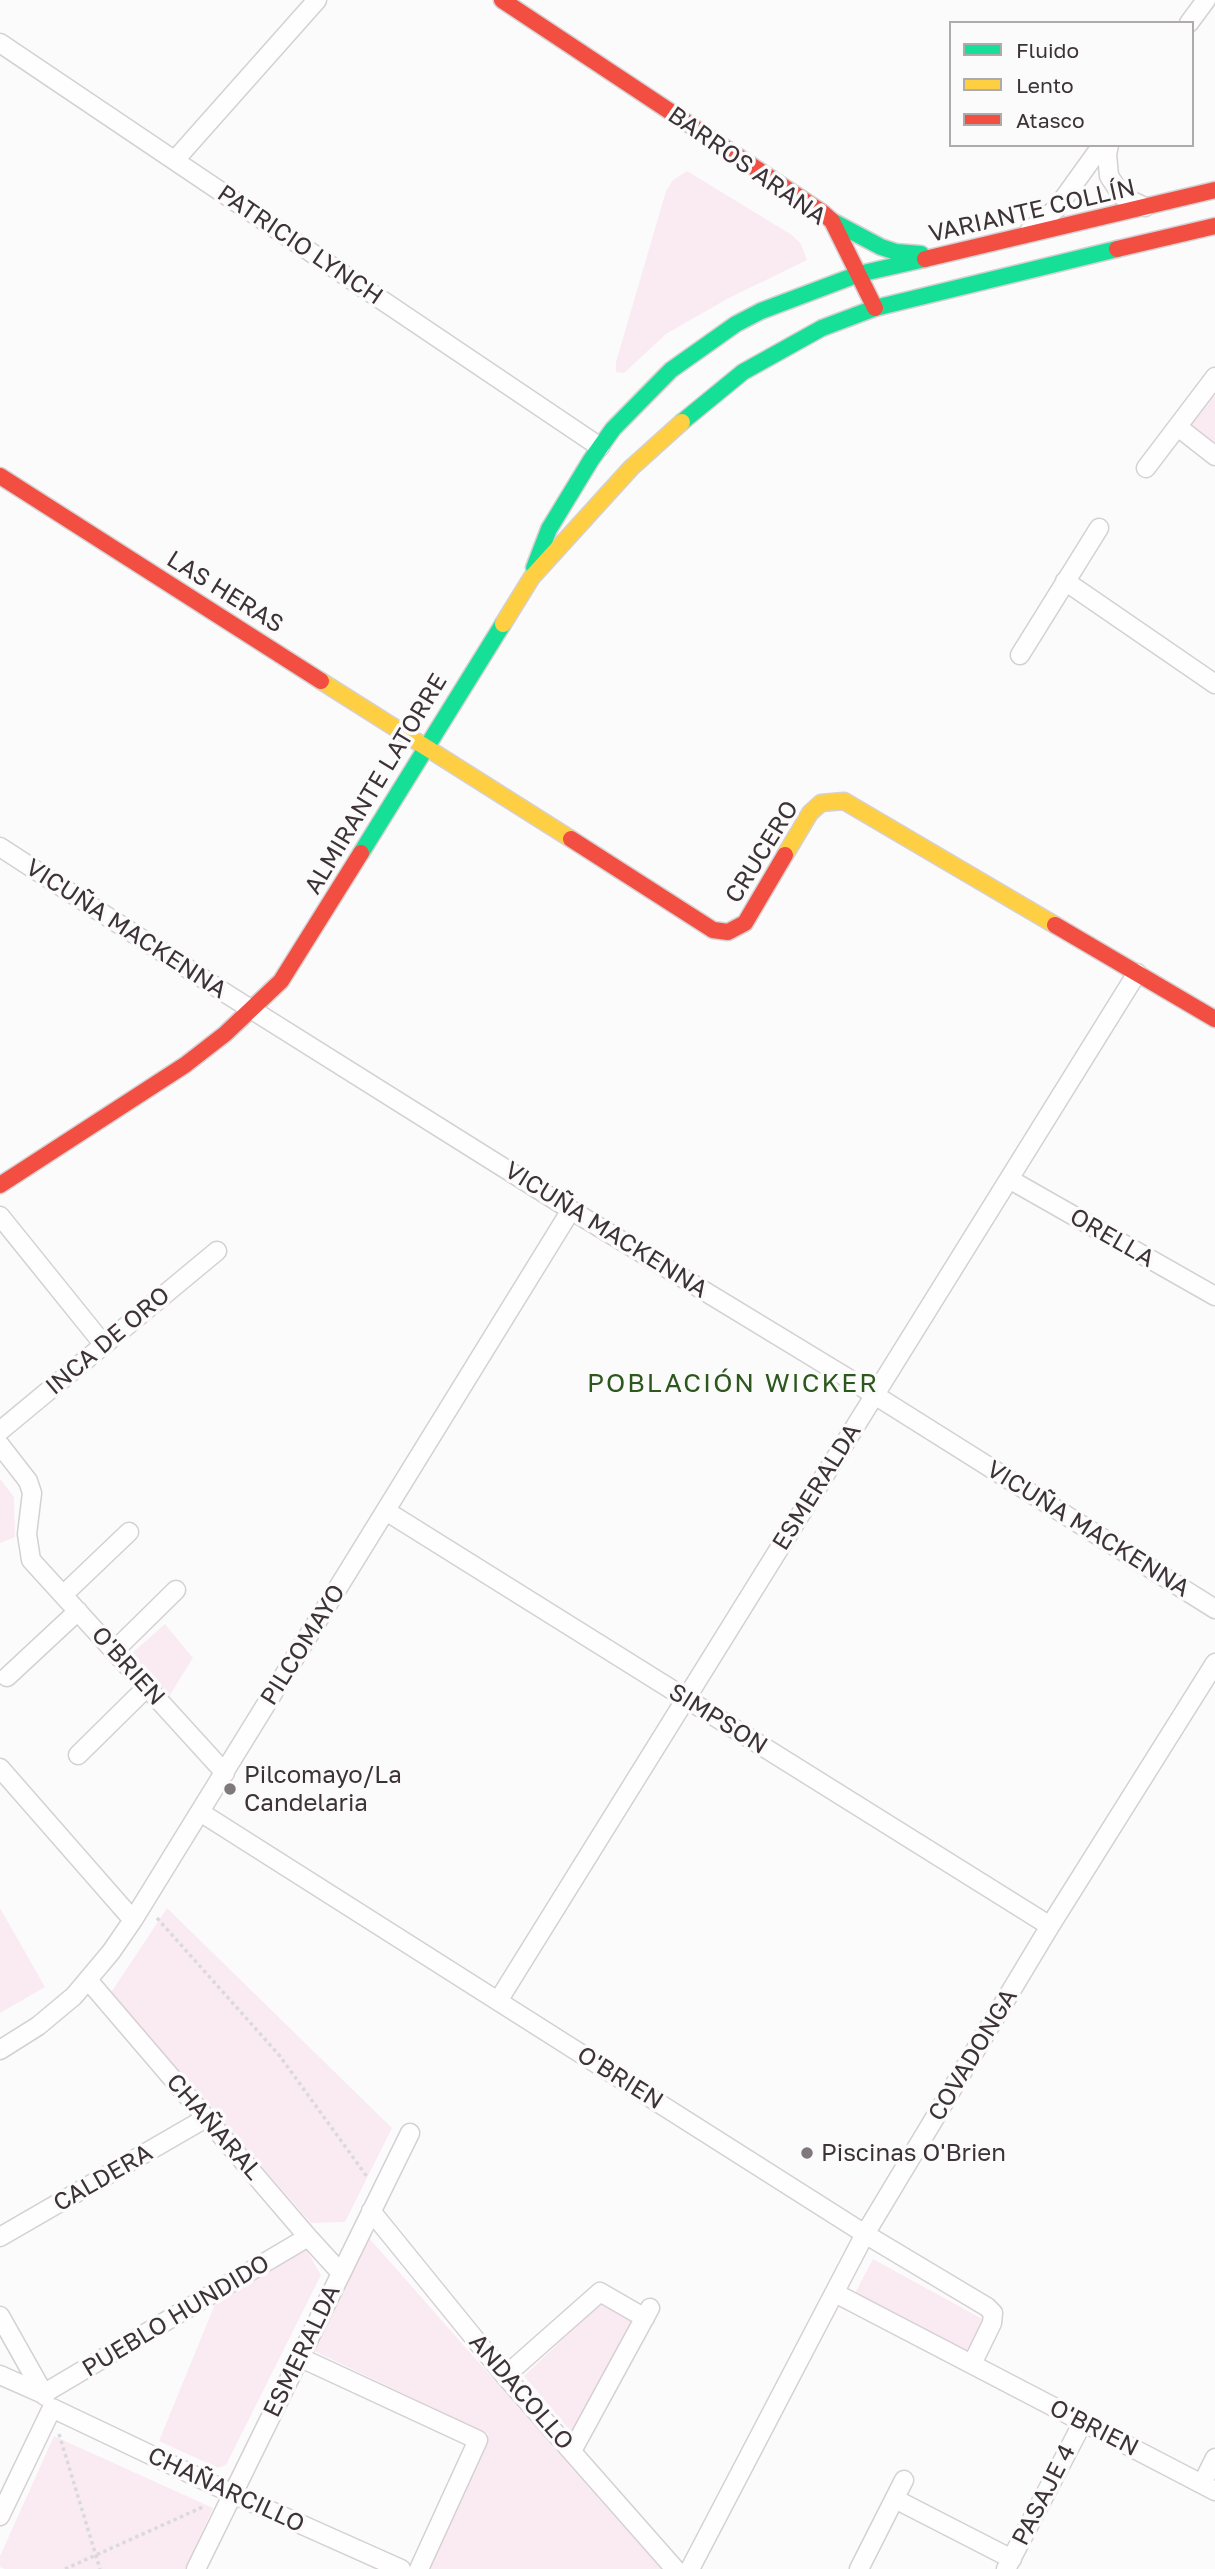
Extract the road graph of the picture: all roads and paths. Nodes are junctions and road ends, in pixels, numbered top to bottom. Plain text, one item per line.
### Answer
1 (317, 0) edge
2 (502, 0) edge
3 (1206, 0) edge
4 (1190, 21) edge
5 (0, 43) edge
6 (1101, 147) edge
7 (1109, 147) edge
8 (175, 160) junction
9 (1215, 190) edge
10 (1145, 207) junction
11 (832, 221) junction
12 (1215, 226) edge
13 (1020, 237) junction
14 (955, 253) junction
15 (859, 274) junction
16 (875, 308) junction
17 (1215, 377) edge
18 (1178, 427) junction
19 (600, 447) junction
20 (1215, 456) edge
21 (1146, 468) dead end
22 (0, 476) edge
23 (1099, 528) dead end
24 (532, 577) junction
25 (1065, 581) junction
26 (1020, 655) dead end
27 (1215, 683) edge
28 (426, 747) junction
29 (0, 847) edge
30 (1137, 973) junction
31 (252, 1009) junction
32 (1215, 1019) edge
33 (1009, 1179) junction
34 (0, 1185) edge
35 (571, 1210) junction
36 (0, 1216) edge
37 (217, 1251) dead end
38 (1215, 1296) edge
39 (104, 1345) junction
40 (874, 1395) junction
41 (0, 1431) edge
42 (0, 1445) edge
43 (386, 1511) junction
44 (129, 1532) dead end
45 (176, 1590) dead end
46 (63, 1595) junction
47 (1215, 1609) edge
48 (78, 1611) junction
49 (114, 1651) junction
50 (1215, 1663) edge
51 (7, 1677) dead end
52 (147, 1687) junction
53 (686, 1698) junction
54 (78, 1755) dead end
55 (0, 1768) edge
56 (225, 1773) junction
57 (200, 1812) junction
58 (144, 1903) junction
59 (133, 1920) junction
60 (1050, 1926) junction
61 (88, 1980) junction
62 (498, 2001) junction
63 (0, 2050) edge
64 (206, 2118) junction
65 (410, 2133) dead end
66 (376, 2203) junction
67 (865, 2234) junction
68 (0, 2237) edge
69 (308, 2237) junction
70 (341, 2273) junction
71 (835, 2293) junction
72 (0, 2316) edge
73 (299, 2357) junction
74 (972, 2364) junction
75 (0, 2375) edge
76 (505, 2376) junction
77 (48, 2401) junction
78 (1083, 2422) junction
79 (572, 2451) junction
80 (1215, 2458) edge
81 (904, 2480) dead end
82 (1209, 2487) edge
83 (233, 2494) junction
84 (895, 2499) junction
85 (0, 2516) edge
86 (96, 2557) junction
87 (1008, 2566) edge
88 (65, 2569) edge
89 (100, 2569) edge
90 (197, 2569) edge
91 (401, 2569) edge
92 (419, 2569) edge
93 (676, 2569) edge
94 (690, 2569) edge
95 (859, 2569) edge

1 - 8 street
2 - 11 main road, BARROS ARANA
3 - 4 street
5 - 8 street, PATRICIO LYNCH
6 - 13 street
7 - 10 street
8 - 19 street, PATRICIO LYNCH
9 - 10 main road, VARIANTE COLLÍN
10 - 13 main road, VARIANTE COLLÍN
11 - 14 main road
11 - 15 main road, BARROS ARANA
12 - 16 main road
13 - 14 main road, VARIANTE COLLÍN
14 - 15 main road, VARIANTE COLLÍN
15 - 16 main road, BARROS ARANA
15 - 19 main road, ALMIRANTE LATORRE
16 - 24 main road, ALMIRANTE LATORRE
17 - 18 street
18 - 20 street
18 - 21 street
19 - 24 main road, ALMIRANTE LATORRE
22 - 28 main road, LAS HERAS
23 - 25 street
24 - 28 main road, ALMIRANTE LATORRE
25 - 26 street
25 - 27 street
28 - 30 main road, CRUCERO
28 - 31 main road, ALMIRANTE LATORRE
29 - 31 street, VICUÑA MACKENNA
30 - 32 main road, CRUCERO
30 - 33 street, ESMERALDA
31 - 34 main road, ALMIRANTE LATORRE
31 - 35 street, VICUÑA MACKENNA
33 - 38 street, ORELLA
33 - 40 street, ESMERALDA
35 - 40 street, VICUÑA MACKENNA
35 - 43 street, PILCOMAYO
36 - 39 street
37 - 39 street, INCA DE ORO
39 - 41 street, INCA DE ORO
40 - 47 street, VICUÑA MACKENNA
40 - 53 street, ESMERALDA
42 - 46 street, O'BRIEN
43 - 53 street, SIMPSON
43 - 56 street, PILCOMAYO
44 - 46 street
45 - 49 street
46 - 48 street, O'BRIEN
48 - 49 street, O'BRIEN
48 - 51 street
49 - 52 street, O'BRIEN
50 - 60 street, COVADONGA
52 - 54 street
52 - 56 street, O'BRIEN
53 - 60 street, SIMPSON
53 - 62 street, ESMERALDA
55 - 59 street
56 - 57 street, PILCOMAYO
57 - 58 street, PILCOMAYO
57 - 62 street, O'BRIEN
58 - 59 street, PILCOMAYO
58 - 66 path
59 - 61 street, PILCOMAYO
60 - 67 street, COVADONGA
61 - 63 street, PILCOMAYO
61 - 64 street, CHAÑARAL
62 - 67 street, O'BRIEN
64 - 68 street, CALDERA
64 - 69 street, CHAÑARAL
65 - 66 street, ESMERALDA
66 - 70 street, ESMERALDA
66 - 76 street, ANDACOLLO
67 - 71 street, COVADONGA
67 - 74 street, O'BRIEN
69 - 70 street, CHAÑARAL
69 - 77 street, PUEBLO HUNDIDO
70 - 73 street, ESMERALDA
71 - 74 street, O'BRIEN
71 - 94 street, COVADONGA
72 - 77 street
73 - 83 street, ESMERALDA
73 - 92 street
74 - 78 street, O'BRIEN
75 - 77 street, CHAÑARCILLO
76 - 79 street, ANDACOLLO
76 - 79 street
77 - 83 street, CHAÑARCILLO
77 - 85 street
77 - 86 path
78 - 82 street, O'BRIEN
78 - 87 street, PASAJE 4
79 - 93 street, ANDACOLLO
80 - 82 street
81 - 84 street
83 - 86 path
83 - 90 street, ESMERALDA
83 - 91 street, CHAÑARCILLO
84 - 87 street
84 - 95 street
86 - 88 path
86 - 89 path

